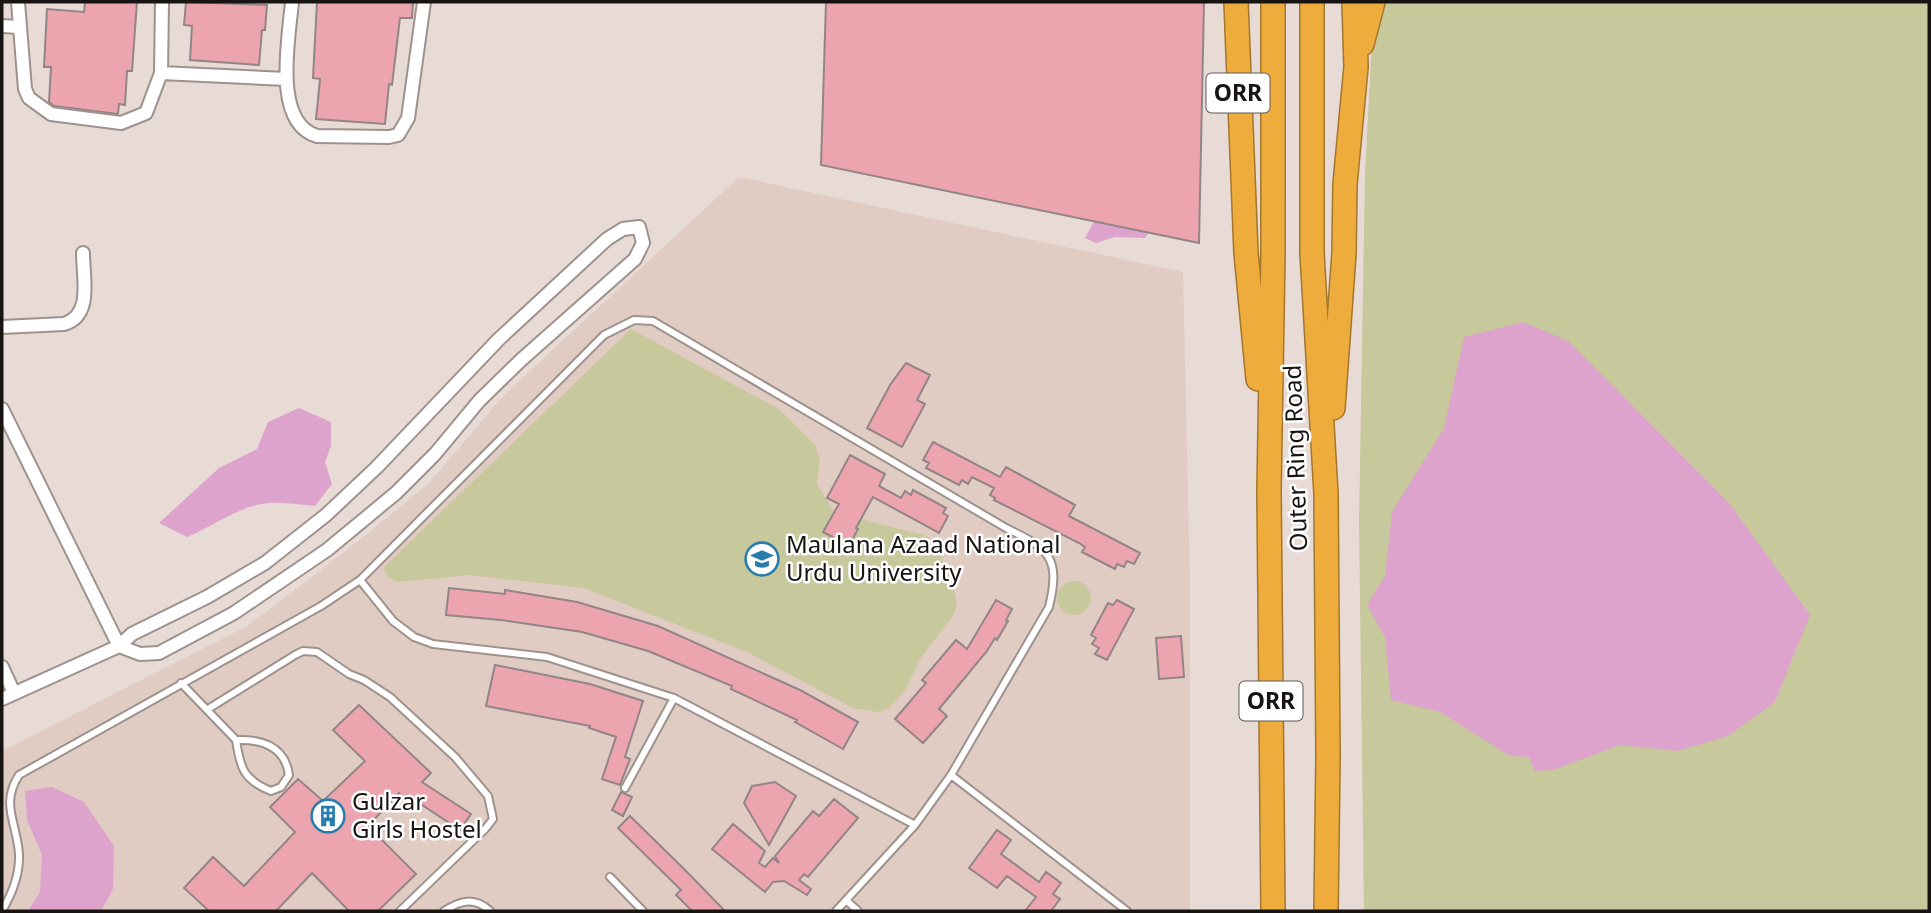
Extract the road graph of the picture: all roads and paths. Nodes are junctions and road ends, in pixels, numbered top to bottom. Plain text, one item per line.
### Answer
1 (18, 2) edge
2 (162, 2) edge
3 (292, 2) edge
4 (424, 2) edge
5 (1236, 2) edge
6 (1273, 2) edge
7 (1312, 2) edge
8 (1354, 2) edge
9 (1373, 2) edge
10 (2, 19) edge
11 (19, 24) junction
12 (2, 26) edge
13 (1356, 67) junction
14 (161, 73) junction
15 (285, 79) junction
16 (83, 253) dead end
17 (2, 327) edge
18 (2, 410) edge
19 (1269, 491) junction
20 (1326, 494) junction
21 (360, 580) junction
22 (119, 646) junction
23 (2, 667) edge
24 (181, 683) junction
25 (14, 693) junction
26 (674, 698) junction
27 (2, 699) edge
28 (208, 709) junction
29 (236, 740) junction
30 (951, 775) junction
31 (625, 788) dead end
32 (915, 825) junction
33 (610, 877) dead end
34 (846, 900) junction
35 (2, 911) edge
36 (400, 911) edge
37 (444, 911) edge
38 (490, 911) edge
39 (643, 911) edge
40 (836, 911) edge
41 (858, 911) edge
42 (1128, 911) edge
43 (1273, 911) edge
44 (1326, 911) edge

1 - 11 street
2 - 14 street
3 - 15 street
4 - 15 street
5 - 19 highway, ORR
6 - 19 highway, Outer Ring Road / ORR
7 - 20 highway, Outer Ring Road / ORR
8 - 13 highway, ORR
9 - 13 highway, ORR
10 - 11 street
11 - 12 street
11 - 14 street
13 - 20 highway, ORR
14 - 15 street
16 - 17 street
18 - 22 street
19 - 43 highway, Outer Ring Road / ORR
20 - 44 highway, Outer Ring Road / ORR
21 - 24 lane
21 - 26 lane
21 - 30 lane
22 - 22 street
22 - 25 street
23 - 25 street
24 - 28 lane
24 - 35 lane
25 - 27 street
26 - 31 lane
26 - 32 lane
28 - 29 lane
28 - 36 lane
29 - 29 lane
30 - 32 lane
30 - 42 lane
32 - 34 lane
33 - 39 lane
34 - 40 lane
34 - 41 lane
37 - 38 lane

